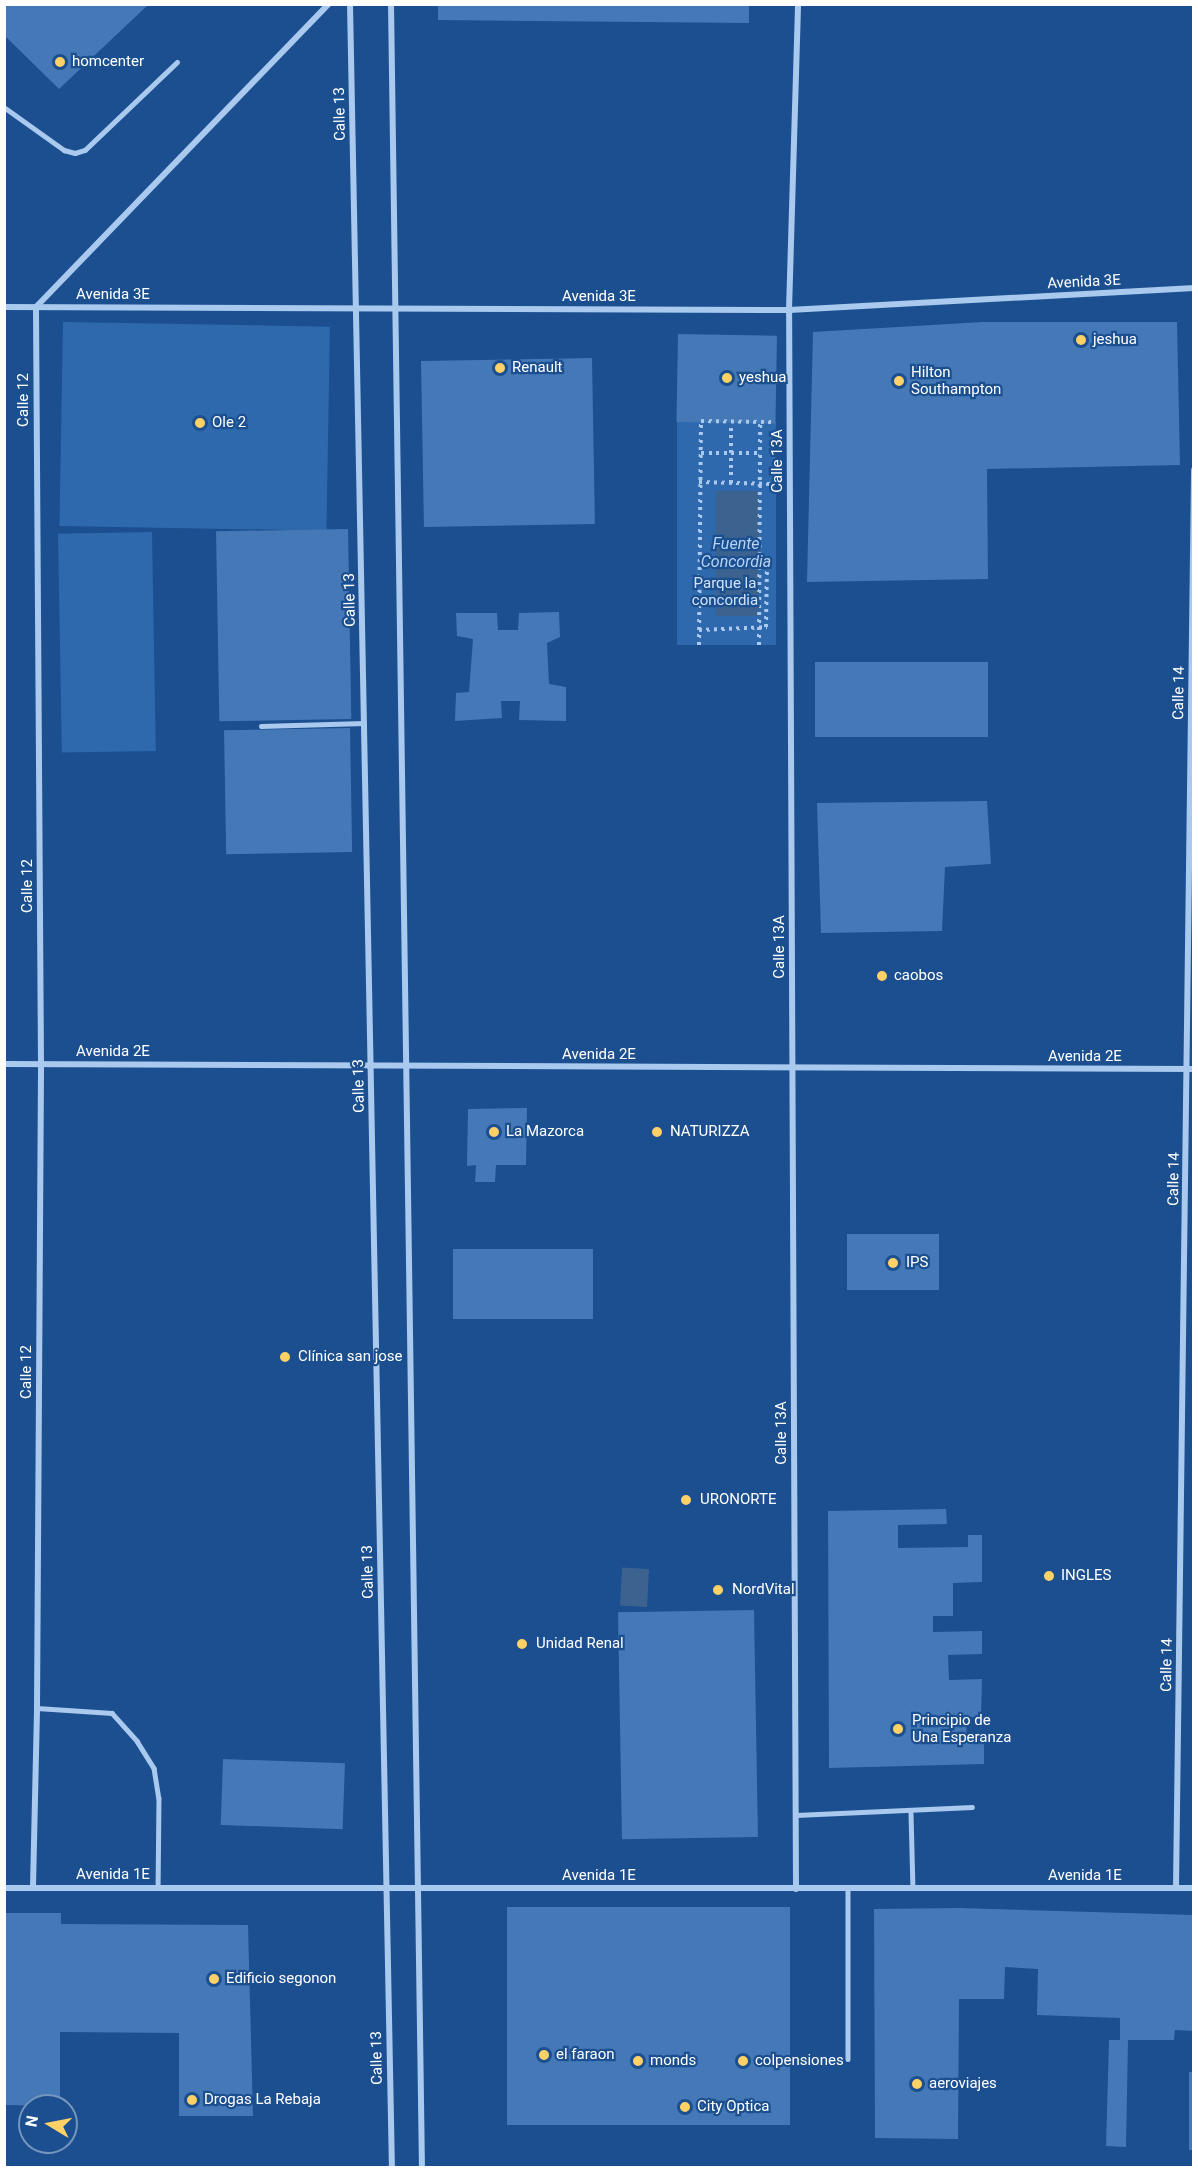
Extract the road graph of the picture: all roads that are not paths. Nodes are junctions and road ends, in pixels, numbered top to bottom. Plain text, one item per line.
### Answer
1 (329, 4) edge
2 (350, 4) edge
3 (391, 4) edge
4 (798, 4) edge
5 (177, 62) dead end
6 (4, 107) edge
7 (1194, 288) edge
8 (4, 307) edge
9 (36, 307) junction
10 (356, 308) junction
11 (395, 308) junction
12 (789, 310) junction
13 (1194, 470) edge
14 (364, 723) junction
15 (261, 726) dead end
16 (4, 1064) edge
17 (41, 1064) junction
18 (371, 1066) junction
19 (406, 1066) junction
20 (793, 1068) junction
21 (1191, 1069) edge
22 (38, 1708) junction
23 (972, 1808) dead end
24 (911, 1813) junction
25 (796, 1815) junction
26 (386, 1886) junction
27 (33, 1887) junction
28 (158, 1887) junction
29 (4, 1888) edge
30 (418, 1888) junction
31 (913, 1888) junction
32 (1176, 1888) junction
33 (1194, 1888) edge
34 (796, 1889) junction
35 (848, 1889) junction
36 (848, 2059) dead end
37 (392, 2168) edge
38 (422, 2168) edge

1 - 9 street
2 - 10 street, Calle 13
3 - 11 street
4 - 12 street, Calle 13A
5 - 6 lane
7 - 12 street, Avenida 3E
8 - 9 street, Avenida 3E
9 - 10 street, Avenida 3E
9 - 17 street, Calle 12
10 - 11 street, Avenida 3E
10 - 14 street, Calle 13
11 - 12 street, Avenida 3E
11 - 19 street
12 - 20 street, Calle 13A
13 - 21 street, Calle 14
14 - 15 lane
14 - 18 street, Calle 13
16 - 17 street, Avenida 2E
17 - 18 street, Avenida 2E
17 - 22 street, Calle 12
18 - 19 street, Avenida 2E
18 - 26 street, Calle 13
19 - 20 street, Avenida 2E
19 - 30 street
20 - 21 street, Avenida 2E
20 - 25 street, Calle 13A
21 - 32 street, Calle 14
22 - 27 street, Calle 12
22 - 28 lane
23 - 24 lane
24 - 25 lane
24 - 31 lane
25 - 34 street, Calle 13A
26 - 28 street, Avenida 1E
26 - 30 street, Avenida 1E
26 - 37 street, Calle 13
27 - 28 street, Avenida 1E
27 - 29 street, Avenida 1E
30 - 34 street, Avenida 1E
30 - 38 street
31 - 32 street, Avenida 1E
31 - 35 street, Avenida 1E
32 - 33 street, Avenida 1E
34 - 35 street, Avenida 1E
35 - 36 lane

